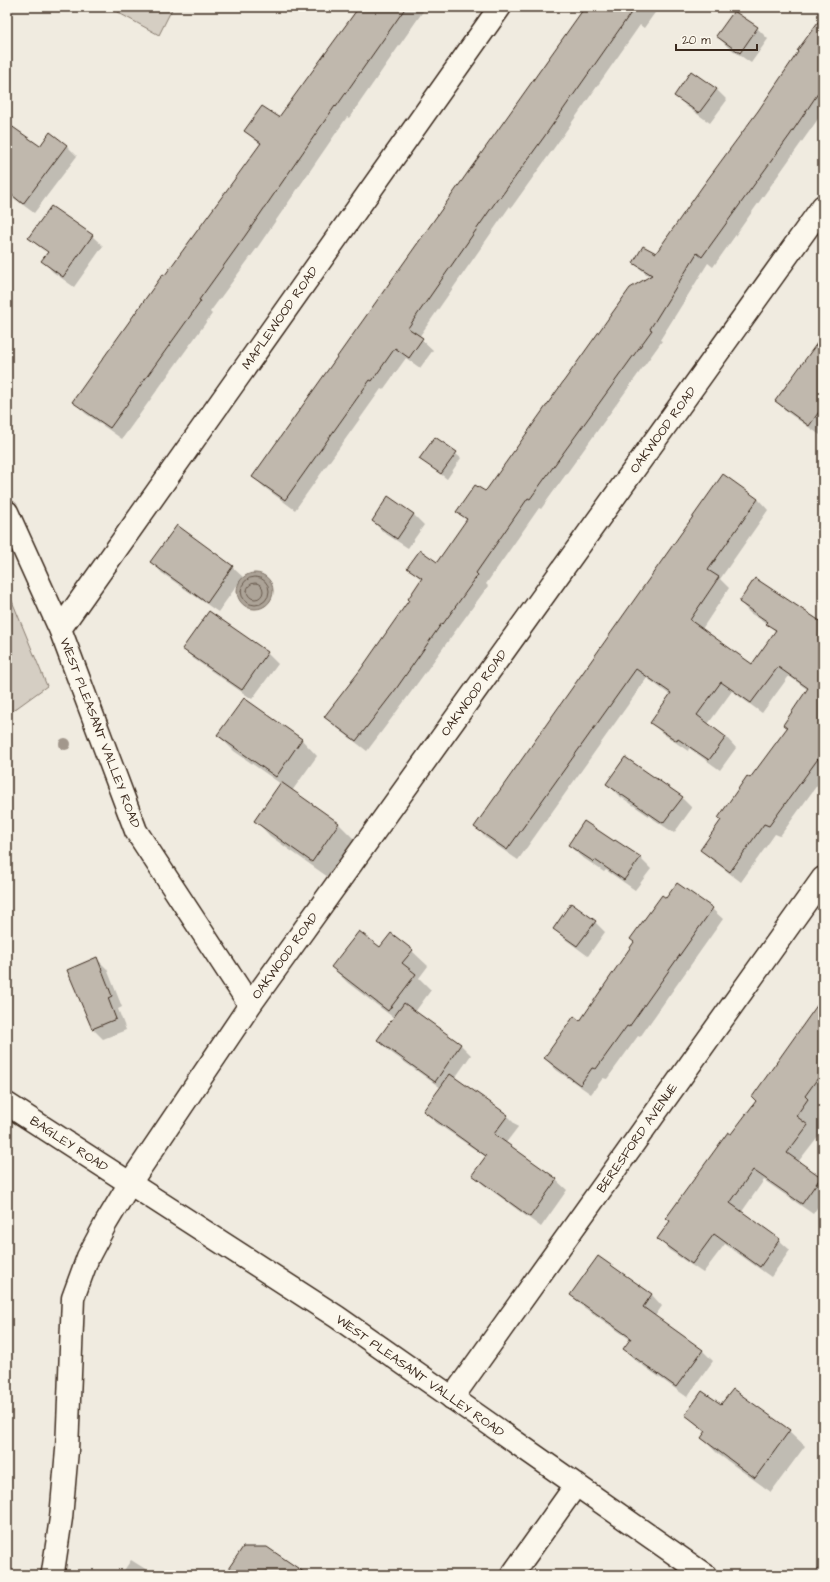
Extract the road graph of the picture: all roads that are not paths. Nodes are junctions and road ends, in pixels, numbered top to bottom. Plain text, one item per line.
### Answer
1 (500, 7) edge
2 (823, 206) edge
3 (7, 512) edge
4 (60, 628) junction
5 (823, 878) edge
6 (250, 1005) junction
7 (7, 1104) edge
8 (130, 1183) junction
9 (452, 1398) junction
10 (576, 1485) junction
11 (52, 1575) edge
12 (512, 1575) edge
13 (704, 1575) edge

1 - 4 street, MAPLEWOOD ROAD
2 - 6 street, OAKWOOD ROAD
3 - 4 street, WEST PLEASANT VALLEY ROAD
4 - 6 street, WEST PLEASANT VALLEY ROAD
5 - 9 street, BERESFORD AVENUE
6 - 8 street, OAKWOOD ROAD
7 - 8 street, BAGLEY ROAD
8 - 9 street, WEST PLEASANT VALLEY ROAD
8 - 11 street, OAKWOOD ROAD
9 - 10 street, WEST PLEASANT VALLEY ROAD
10 - 12 street
10 - 13 street, WEST PLEASANT VALLEY ROAD

